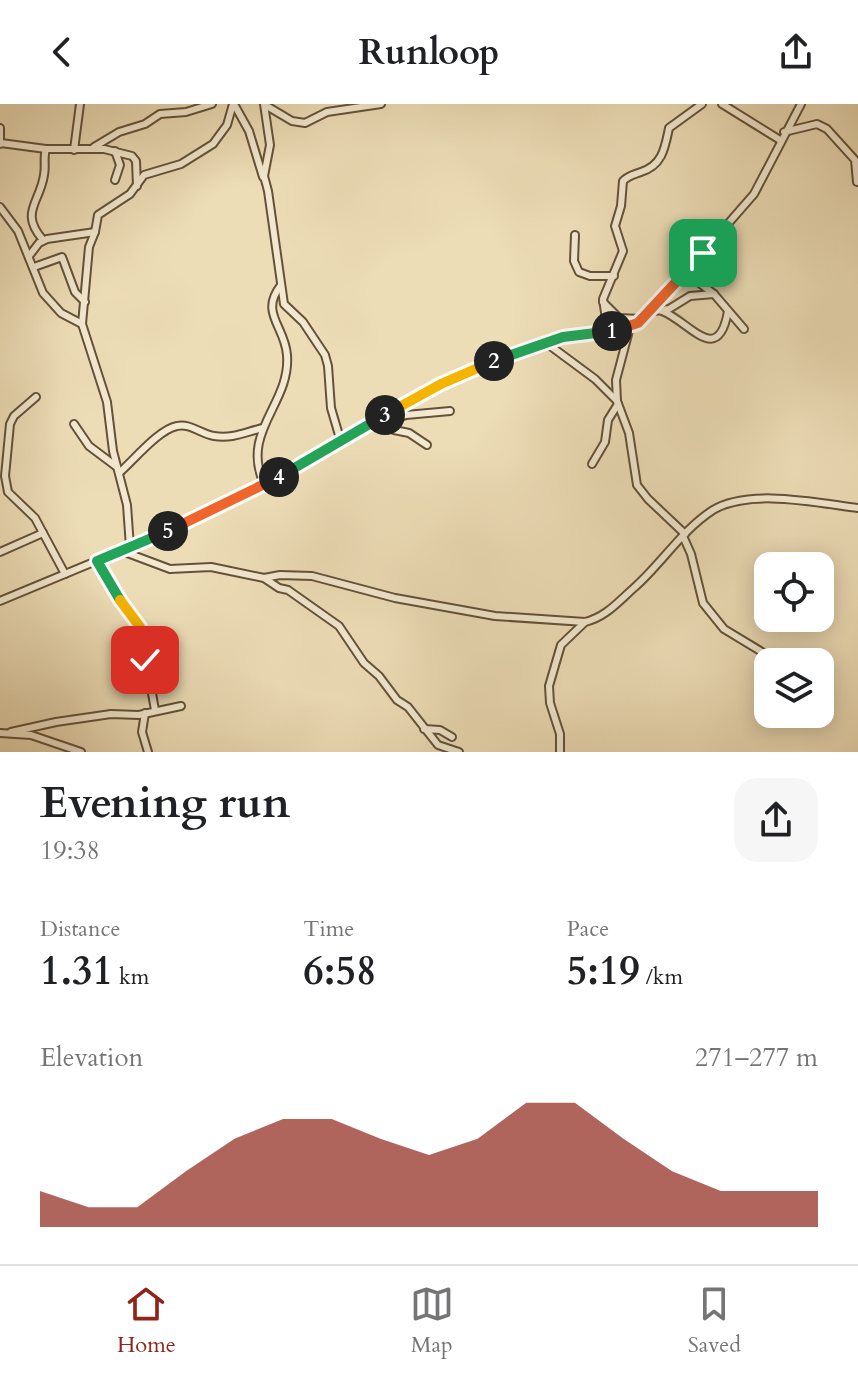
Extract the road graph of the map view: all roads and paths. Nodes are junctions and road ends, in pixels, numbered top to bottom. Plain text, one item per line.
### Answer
1 (80, 104) edge
2 (212, 104) edge
3 (235, 104) edge
4 (264, 104) edge
5 (381, 104) edge
6 (702, 104) edge
7 (722, 104) edge
8 (801, 104) edge
9 (794, 114) junction
10 (805, 127) junction
11 (0, 128) edge
12 (784, 132) junction
13 (780, 140) junction
14 (0, 144) edge
15 (46, 149) junction
16 (91, 149) junction
17 (74, 150) junction
18 (115, 151) junction
19 (115, 180) dead end
20 (264, 180) junction
21 (857, 182) edge
22 (137, 187) junction
23 (0, 207) edge
24 (95, 232) junction
25 (575, 235) dead end
26 (43, 240) junction
27 (29, 256) junction
28 (34, 267) junction
29 (685, 272) junction
30 (614, 276) junction
31 (281, 285) junction
32 (714, 294) junction
33 (85, 302) junction
34 (603, 302) junction
35 (662, 311) junction
36 (728, 311) junction
37 (647, 312) junction
38 (641, 319) junction
39 (82, 324) junction
40 (630, 327) junction
41 (744, 329) dead end
42 (602, 333) junction
43 (545, 342) junction
44 (36, 397) dead end
45 (618, 402) junction
46 (450, 411) dead end
47 (379, 418) junction
48 (389, 421) junction
49 (74, 424) dead end
50 (263, 428) junction
51 (245, 435) junction
52 (341, 442) junction
53 (260, 445) junction
54 (427, 445) dead end
55 (592, 464) dead end
56 (118, 470) junction
57 (0, 479) edge
58 (264, 484) junction
59 (6, 485) junction
60 (858, 508) edge
61 (43, 533) junction
62 (684, 535) junction
63 (130, 547) junction
64 (122, 551) junction
65 (0, 552) edge
66 (97, 561) junction
67 (65, 574) junction
68 (264, 578) junction
69 (0, 601) edge
70 (585, 622) junction
71 (755, 648) edge
72 (181, 706) dead end
73 (155, 710) junction
74 (145, 713) junction
75 (424, 729) junction
76 (11, 732) junction
77 (0, 733) edge
78 (452, 737) dead end
79 (81, 752) edge
80 (148, 752) edge
81 (459, 752) edge
82 (560, 752) edge

1 - 17 street
2 - 16 street
3 - 20 street
3 - 22 street
4 - 5 street
4 - 20 street
6 - 30 street
7 - 13 street
8 - 9 street
9 - 10 street
9 - 12 street
10 - 12 street
10 - 21 street
11 - 14 street
12 - 13 street
13 - 29 street
14 - 15 street
15 - 17 street
15 - 26 street
16 - 17 street
16 - 18 street
18 - 19 street
18 - 22 street
20 - 31 street
22 - 24 street
23 - 27 street
24 - 26 street
24 - 33 street
25 - 30 street
26 - 27 street
27 - 28 street
28 - 33 street
28 - 39 street
29 - 32 street
29 - 37 street
30 - 34 street
31 - 50 street
31 - 52 street
32 - 35 street
32 - 36 street
33 - 39 street
34 - 38 street
34 - 42 street
35 - 36 street
35 - 37 street
36 - 41 street
37 - 38 street
38 - 40 street
39 - 56 street
40 - 42 street
40 - 45 street
42 - 43 street
43 - 45 street
43 - 47 street
44 - 59 street
45 - 55 street
45 - 62 street
46 - 48 street
47 - 48 street
47 - 52 street
48 - 54 street
49 - 56 street
50 - 51 street
50 - 53 street
51 - 53 street
51 - 56 street
52 - 58 street
53 - 58 street
56 - 63 street
57 - 59 street
58 - 63 street
59 - 61 street
60 - 62 street
61 - 65 street
61 - 67 street
62 - 70 street
62 - 71 street
63 - 64 street
64 - 66 street
64 - 68 street
66 - 67 street
66 - 73 street
67 - 69 street
68 - 70 street
68 - 75 street
70 - 82 street
72 - 73 street
73 - 74 street
74 - 76 street
74 - 80 street
75 - 78 street
75 - 81 street
76 - 77 street
76 - 79 street

